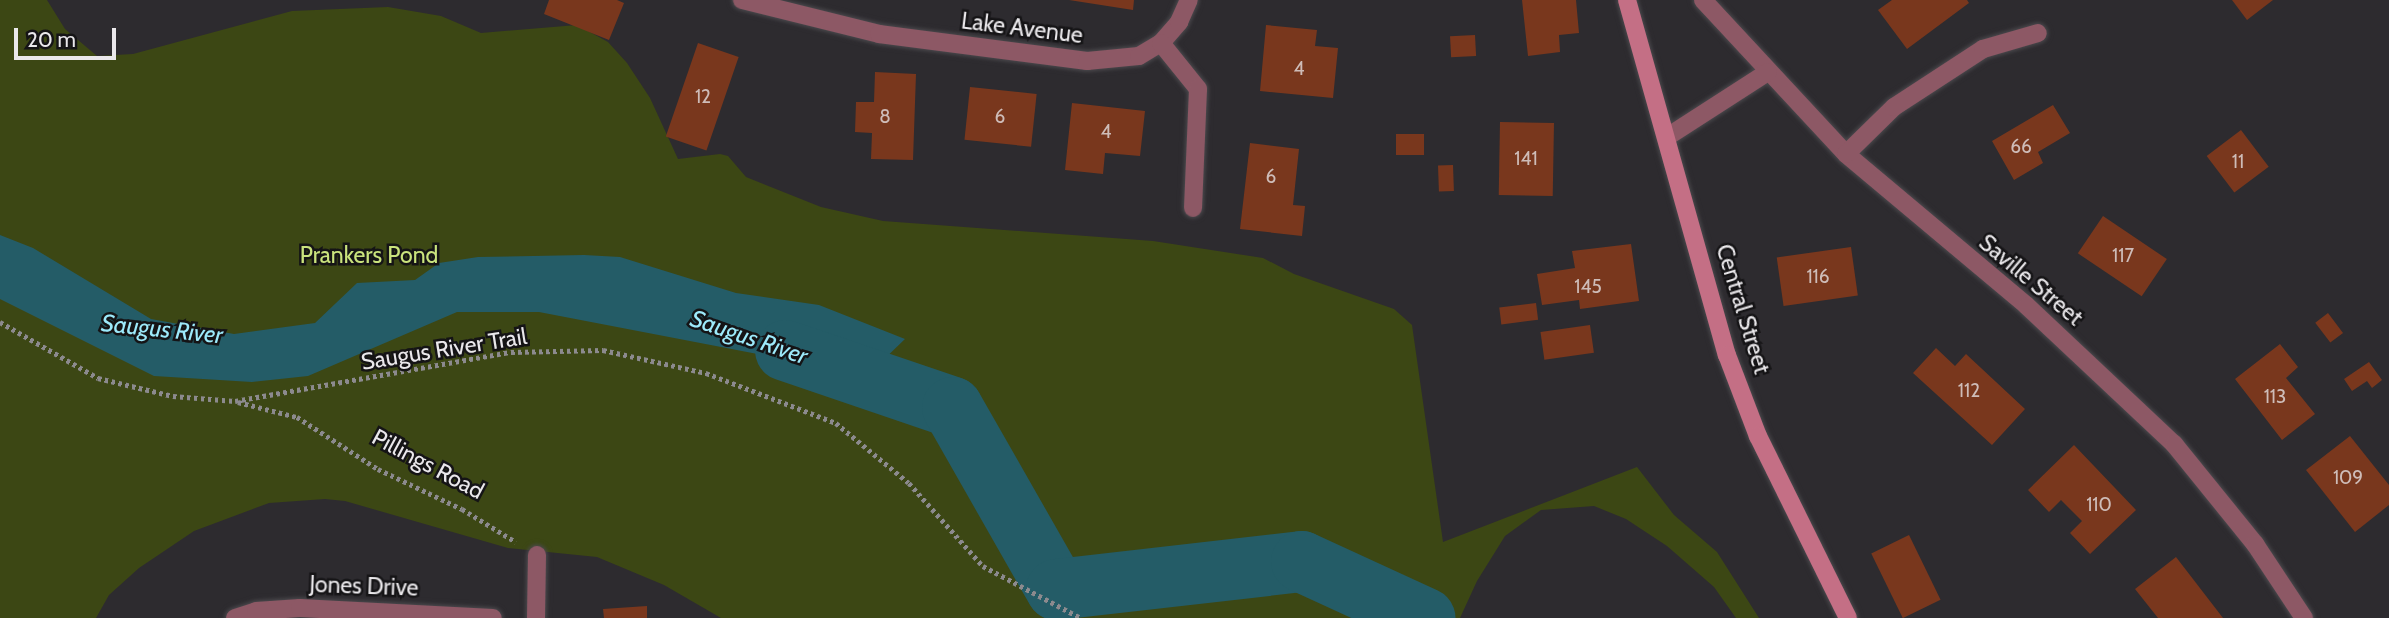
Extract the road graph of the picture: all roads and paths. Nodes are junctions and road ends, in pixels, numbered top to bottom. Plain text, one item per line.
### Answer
1 (742, 0) edge
2 (1189, 0) edge
3 (1627, 0) edge
4 (1703, 0) edge
5 (2038, 33) dead end
6 (1161, 43) junction
7 (1768, 72) junction
8 (1667, 137) junction
9 (1846, 154) junction
10 (1194, 208) dead end
11 (0, 322) edge
12 (235, 401) junction
13 (537, 555) joint
14 (235, 618) edge
15 (493, 618) edge
16 (536, 618) edge
17 (1082, 618) edge
18 (1848, 618) edge
19 (2304, 618) edge

1 - 6 street, Lake Avenue
2 - 6 street, Lake Avenue
3 - 8 street, Central Street
4 - 7 street, Saville Street
5 - 9 street
6 - 10 street
7 - 8 street
7 - 9 street, Saville Street
8 - 18 street, Central Street
9 - 19 street, Saville Street
11 - 12 path, Saugus River Trail
12 - 13 path, Pillings Road
12 - 17 path, Saugus River Trail
13 - 16 street
14 - 15 street, Jones Drive

